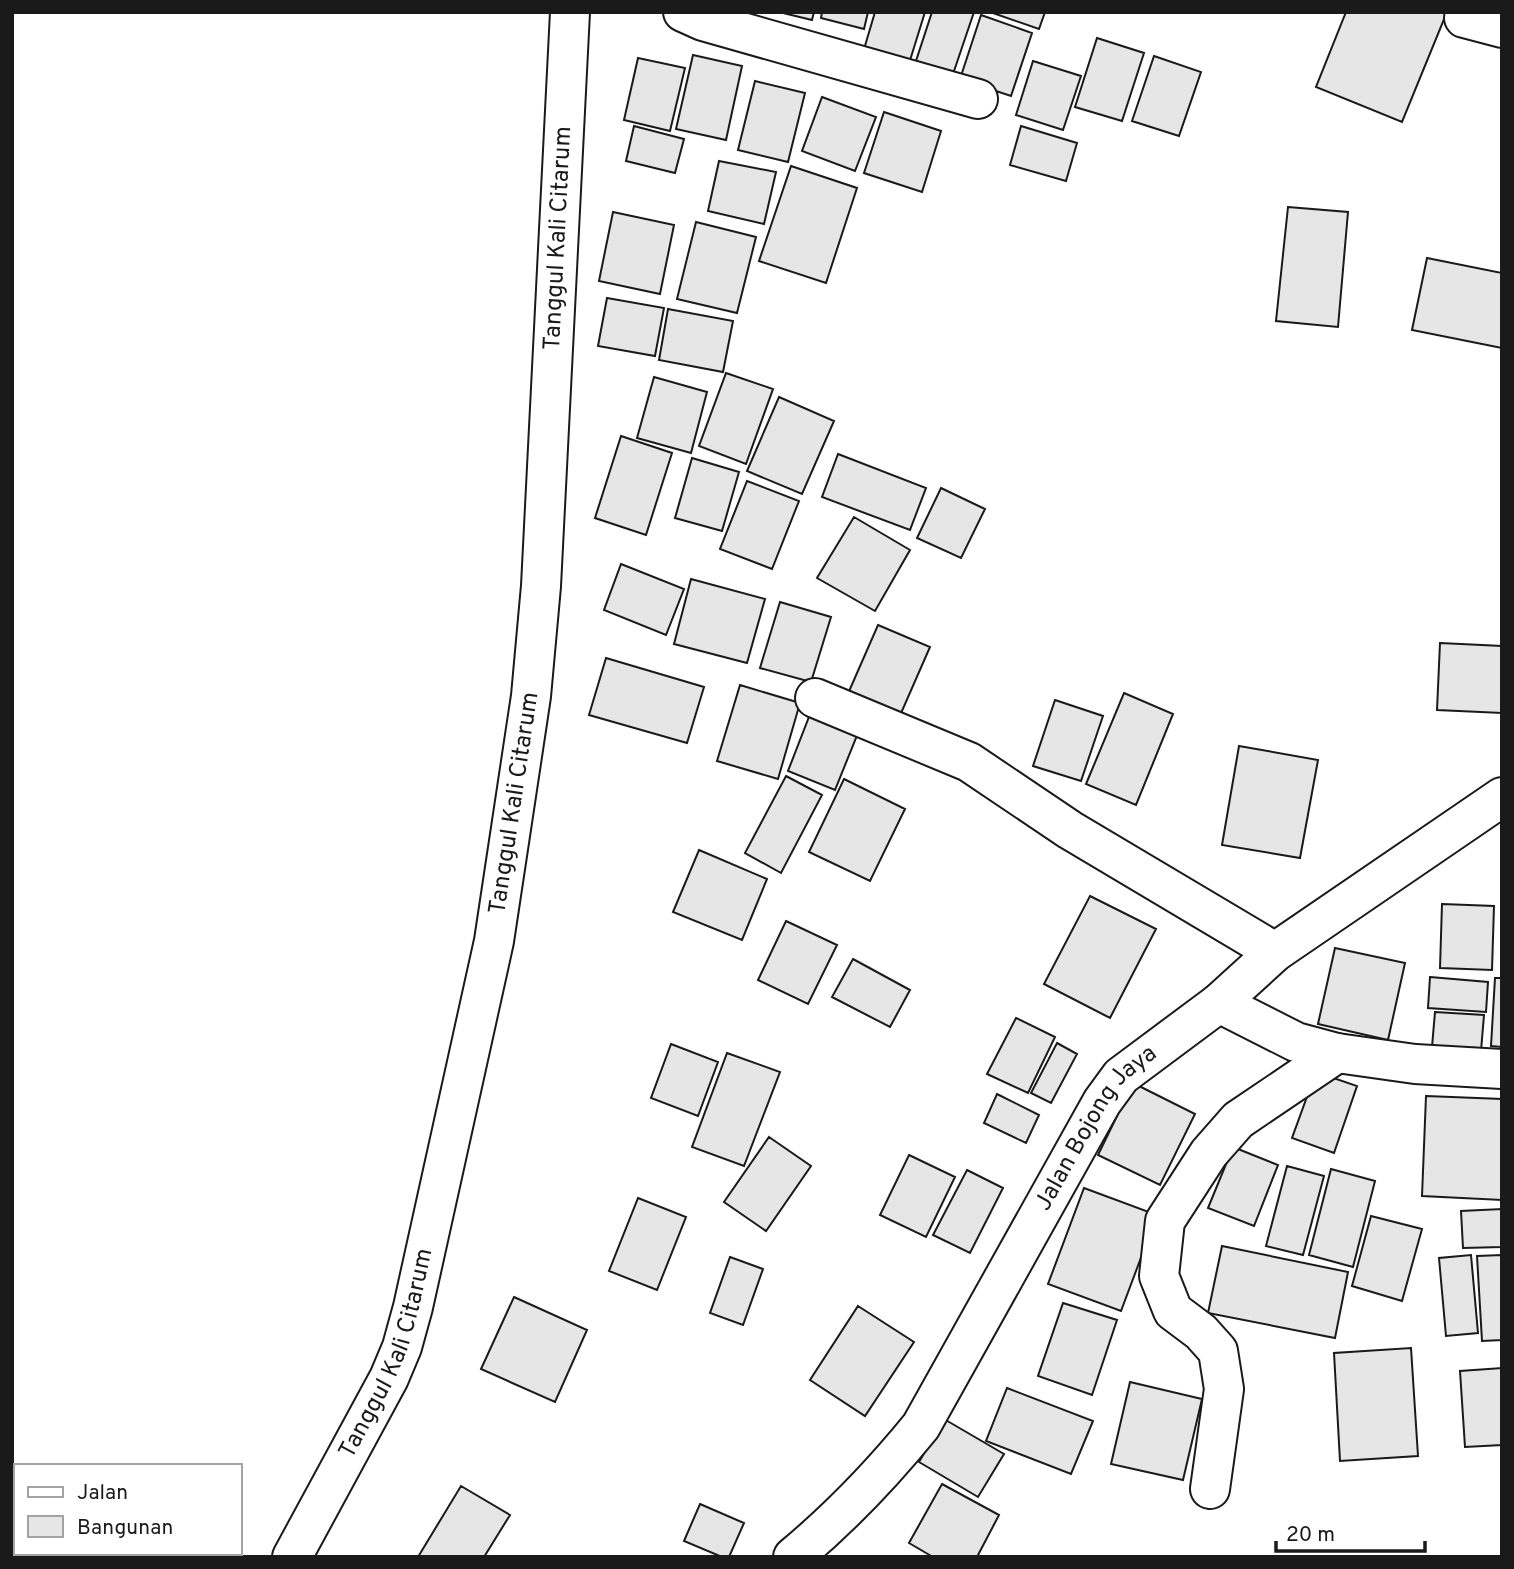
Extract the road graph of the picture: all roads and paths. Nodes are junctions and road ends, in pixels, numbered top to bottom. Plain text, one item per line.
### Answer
1 (570, 12) edge
2 (683, 12) edge
3 (1464, 18) dead end
4 (1502, 28) edge
5 (978, 99) dead end
6 (815, 698) dead end
7 (1502, 797) edge
8 (1275, 952) junction
9 (1219, 1003) junction
10 (1337, 1053) junction
11 (1502, 1069) edge
12 (1210, 1489) dead end
13 (292, 1557) edge
14 (793, 1557) edge

1 - 13 street, Tanggul Kali Citarum
2 - 5 street
3 - 4 street
6 - 8 street
7 - 8 street, Jalan Bojong Jaya
8 - 9 street, Jalan Bojong Jaya
9 - 10 street
9 - 14 street, Jalan Bojong Jaya
10 - 11 street
10 - 12 street

